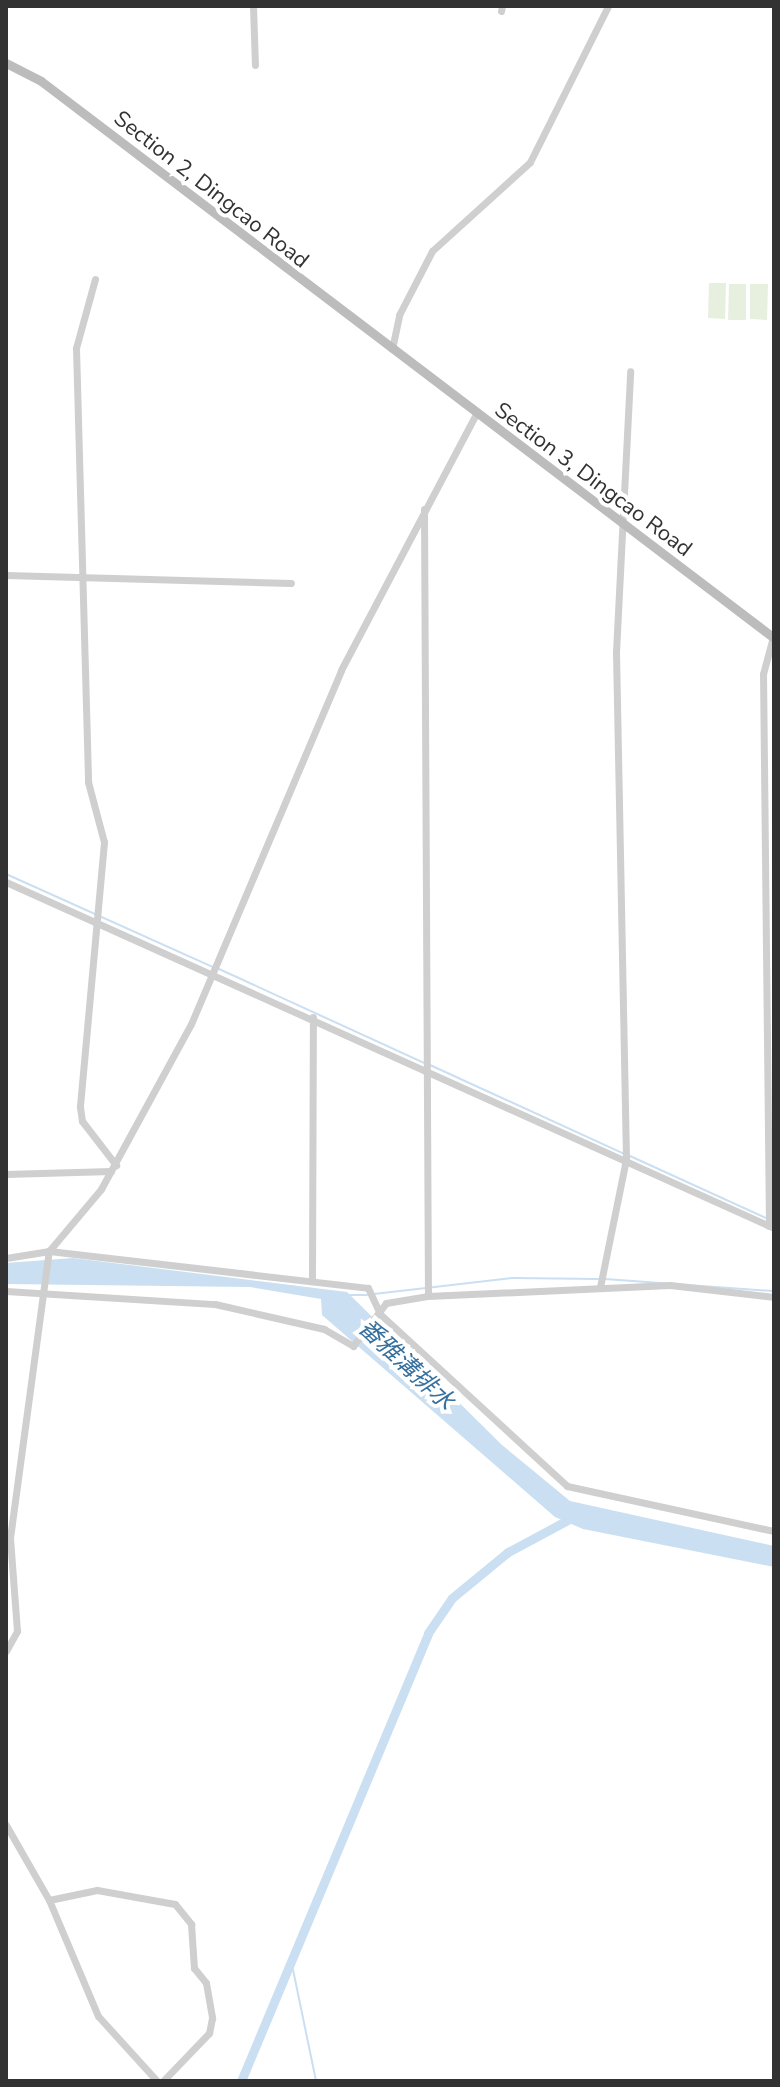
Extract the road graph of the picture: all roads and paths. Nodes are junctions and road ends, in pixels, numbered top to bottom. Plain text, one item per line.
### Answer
1 (253, 6) edge
2 (608, 6) edge
3 (6, 63) edge
4 (255, 65) dead end
5 (95, 279) dead end
6 (391, 350) junction
7 (630, 371) dead end
8 (476, 414) junction
9 (424, 507) junction
10 (622, 524) junction
11 (6, 575) edge
12 (86, 575) junction
13 (291, 583) dead end
14 (773, 637) edge
15 (6, 882) edge
16 (100, 921) junction
17 (215, 972) junction
18 (313, 1017) junction
19 (429, 1071) junction
20 (626, 1159) junction
21 (113, 1168) junction
22 (6, 1174) edge
23 (772, 1227) edge
24 (49, 1251) junction
25 (6, 1258) edge
26 (312, 1277) junction
27 (603, 1281) junction
28 (41, 1287) junction
29 (6, 1291) edge
30 (428, 1291) junction
31 (774, 1297) edge
32 (380, 1314) junction
33 (774, 1531) edge
34 (6, 1651) edge
35 (6, 1825) edge
36 (49, 1900) junction
37 (160, 2081) edge

1 - 4 street
2 - 6 street
3 - 6 street, Section 2, Dingcao Road
5 - 12 street
6 - 8 street, Section 3, Dingcao Road
7 - 10 street
8 - 9 street
8 - 10 street, Section 3, Dingcao Road
9 - 17 street
9 - 19 street
10 - 14 street, Section 3, Dingcao Road
10 - 20 street
11 - 12 street
12 - 13 street
12 - 16 street
14 - 23 street
15 - 16 street
16 - 17 street
16 - 21 street
17 - 18 street
17 - 21 street
18 - 19 street
18 - 26 street
19 - 20 street
19 - 30 street
20 - 23 street
20 - 27 street
21 - 22 street
21 - 24 street
24 - 25 street
24 - 26 street
24 - 28 street
26 - 32 street
27 - 30 street
27 - 31 street
28 - 29 street
28 - 32 street
28 - 34 street
30 - 32 street
32 - 33 street
35 - 36 street
36 - 37 street
36 - 37 street

